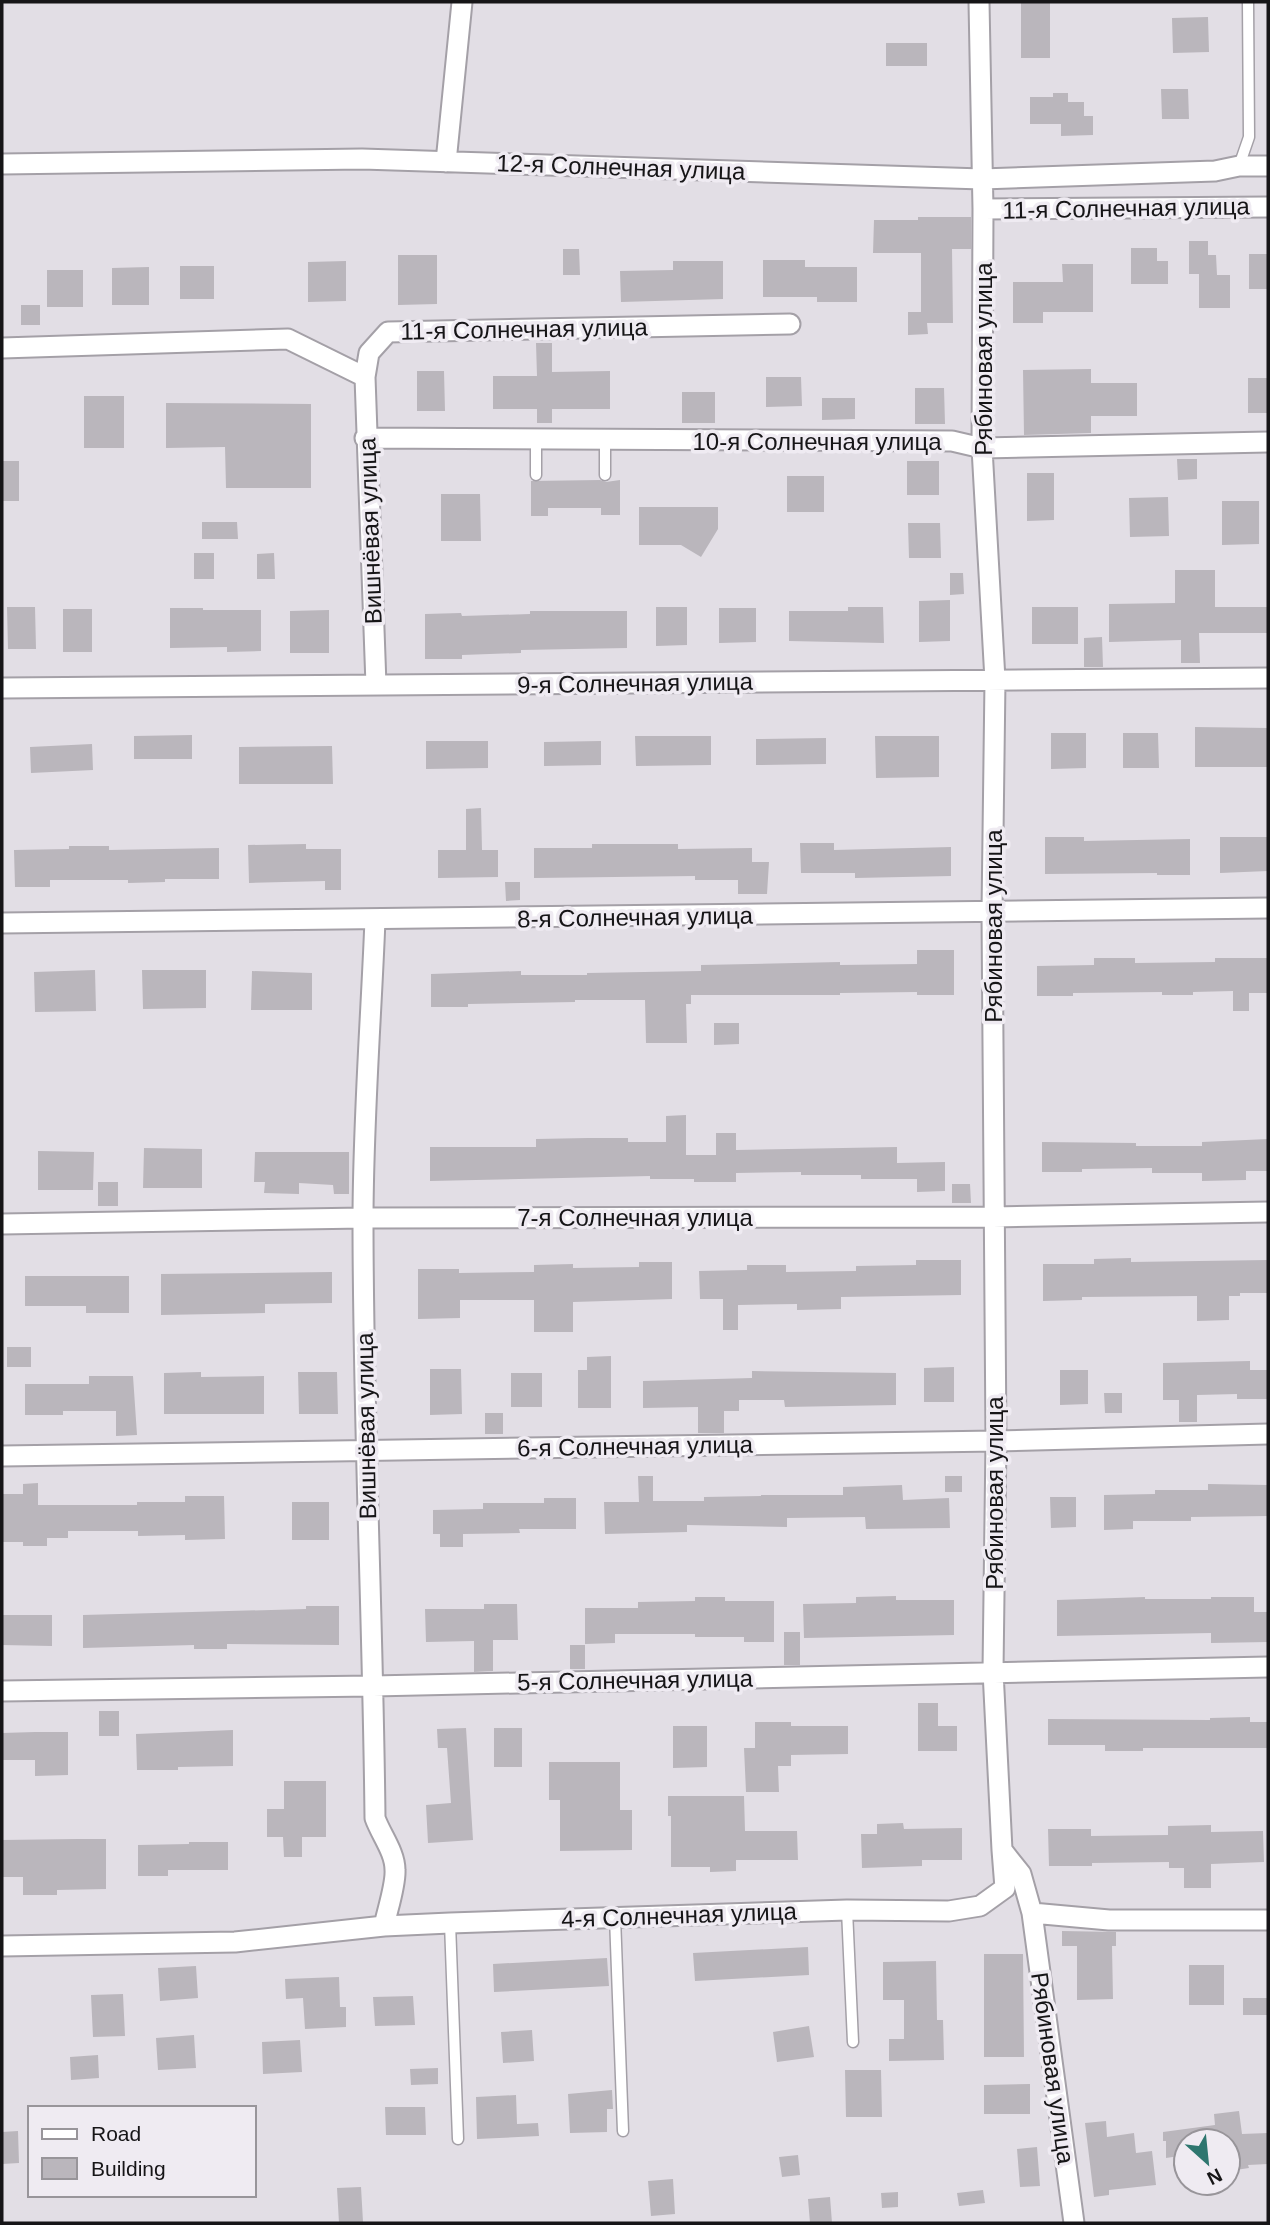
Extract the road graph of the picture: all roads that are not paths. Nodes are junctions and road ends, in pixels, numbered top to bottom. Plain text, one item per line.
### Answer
1 (462, 2) edge
2 (979, 2) edge
3 (1248, 2) edge
4 (446, 162) junction
5 (2, 164) edge
6 (1239, 166) junction
7 (1268, 166) edge
8 (982, 179) junction
9 (1268, 207) edge
10 (983, 209) junction
11 (790, 324) dead end
12 (2, 348) edge
13 (365, 377) junction
14 (365, 438) junction
15 (536, 439) junction
16 (604, 439) junction
17 (1268, 442) edge
18 (982, 448) junction
19 (536, 475) dead end
20 (604, 475) dead end
21 (1268, 678) edge
22 (995, 680) junction
23 (376, 685) junction
24 (2, 688) edge
25 (1268, 908) edge
26 (992, 913) junction
27 (375, 920) junction
28 (2, 923) edge
29 (1268, 1212) edge
30 (993, 1217) junction
31 (363, 1218) junction
32 (2, 1224) edge
33 (1268, 1434) edge
34 (996, 1441) junction
35 (365, 1449) junction
36 (2, 1456) edge
37 (1268, 1667) edge
38 (993, 1671) junction
39 (373, 1686) junction
40 (2, 1691) edge
41 (1002, 1850) junction
42 (847, 1910) junction
43 (1032, 1913) junction
44 (615, 1917) junction
45 (1268, 1920) edge
46 (450, 1923) junction
47 (384, 1926) junction
48 (2, 1947) edge
49 (853, 2042) dead end
50 (622, 2131) dead end
51 (458, 2138) dead end
52 (1074, 2223) edge

1 - 4 street
2 - 8 street, Рябиновая улица
3 - 6 lane
4 - 5 street, 12-я Солнечная улица
4 - 8 street, 12-я Солнечная улица
6 - 7 street, 12-я Солнечная улица
6 - 8 street, 12-я Солнечная улица
8 - 10 street, Рябиновая улица
9 - 10 street, 11-я Солнечная улица
10 - 18 street, Рябиновая улица
11 - 13 street, 11-я Солнечная улица
12 - 13 street
13 - 14 street, Вишнёвая улица
14 - 15 street, 10-я Солнечная улица
14 - 23 street, Вишнёвая улица
15 - 16 street, 10-я Солнечная улица
15 - 19 lane
16 - 18 street, 10-я Солнечная улица
16 - 20 lane
17 - 18 street, 10-я Солнечная улица
18 - 22 street, Рябиновая улица
21 - 22 street, 9-я Солнечная улица
22 - 23 street, 9-я Солнечная улица
22 - 26 street, Рябиновая улица
23 - 24 street, 9-я Солнечная улица
25 - 26 street, 8-я Солнечная улица
26 - 27 street, 8-я Солнечная улица
26 - 30 street, Рябиновая улица
27 - 28 street, 8-я Солнечная улица
27 - 31 street, Вишнёвая улица
29 - 30 street, 7-я Солнечная улица
30 - 31 street, 7-я Солнечная улица
30 - 34 street, Рябиновая улица
31 - 32 street, 7-я Солнечная улица
31 - 35 street, Вишнёвая улица
33 - 34 street, 6-я Солнечная улица
34 - 35 street, 6-я Солнечная улица
34 - 38 street, Рябиновая улица
35 - 36 street, 6-я Солнечная улица
35 - 39 street, Вишнёвая улица
37 - 38 street, 5-я Солнечная улица
38 - 39 street, 5-я Солнечная улица
38 - 41 street, Рябиновая улица
39 - 40 street, 5-я Солнечная улица
39 - 47 street, Вишнёвая улица
41 - 42 street, 4-я Солнечная улица
41 - 43 street
42 - 44 street, 4-я Солнечная улица
42 - 49 lane
43 - 45 street
43 - 52 street, Рябиновая улица
44 - 46 street, 4-я Солнечная улица
44 - 50 lane
46 - 47 street, 4-я Солнечная улица
46 - 51 lane
47 - 48 street, 4-я Солнечная улица

